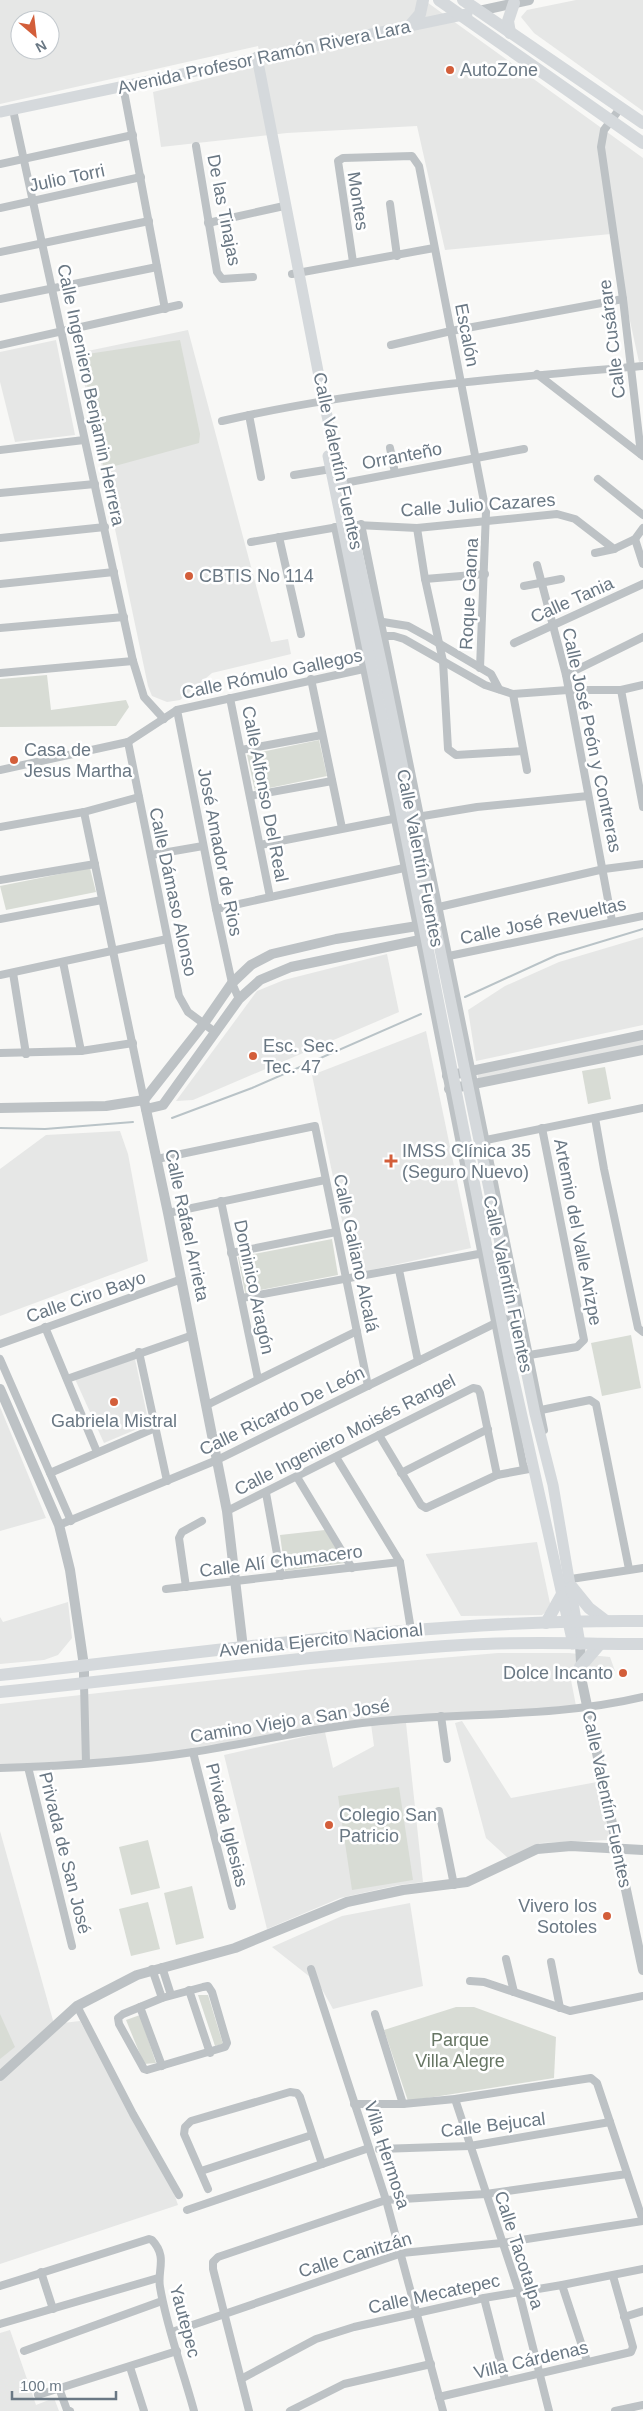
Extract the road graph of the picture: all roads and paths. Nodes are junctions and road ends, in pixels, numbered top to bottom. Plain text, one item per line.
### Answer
1 (422, 0) edge
2 (440, 0) edge
3 (463, 0) edge
4 (529, 0) edge
5 (514, 3) junction
6 (479, 11) junction
7 (461, 16) junction
8 (410, 27) junction
9 (510, 33) junction
10 (253, 58) junction
11 (123, 86) junction
12 (620, 107) junction
13 (13, 110) junction
14 (0, 112) edge
15 (611, 121) junction
16 (643, 124) edge
17 (133, 135) junction
18 (643, 144) edge
19 (196, 146) dead end
20 (414, 157) joint
21 (24, 158) junction
22 (0, 164) edge
23 (140, 177) junction
24 (33, 201) junction
25 (390, 204) dead end
26 (282, 206) junction
27 (0, 208) edge
28 (149, 220) junction
29 (208, 223) junction
30 (43, 244) junction
31 (434, 248) junction
32 (0, 252) edge
33 (397, 256) junction
34 (353, 262) junction
35 (157, 267) junction
36 (295, 274) junction
37 (254, 276) dead end
38 (52, 289) junction
39 (623, 299) junction
40 (0, 300) edge
41 (179, 305) dead end
42 (165, 309) junction
43 (451, 331) junction
44 (61, 332) junction
45 (0, 345) edge
46 (391, 345) dead end
47 (643, 366) edge
48 (631, 367) junction
49 (537, 374) junction
50 (461, 382) junction
51 (321, 402) junction
52 (249, 414) junction
53 (222, 420) dead end
54 (640, 431) edge
55 (84, 440) junction
56 (390, 448) dead end
57 (524, 449) dead end
58 (0, 450) edge
59 (642, 455) edge
60 (476, 458) junction
61 (331, 469) junction
62 (395, 473) junction
63 (294, 475) dead end
64 (261, 478) dead end
65 (598, 479) dead end
66 (95, 484) junction
67 (338, 484) junction
68 (0, 493) edge
69 (643, 515) edge
70 (487, 520) junction
71 (348, 526) junction
72 (105, 527) junction
73 (417, 528) junction
74 (643, 528) edge
75 (279, 537) junction
76 (0, 538) edge
77 (635, 539) junction
78 (251, 542) dead end
79 (614, 549) junction
80 (595, 553) dead end
81 (642, 558) edge
82 (538, 566) dead end
83 (114, 572) junction
84 (484, 574) junction
85 (425, 578) junction
86 (561, 579) dead end
87 (542, 583) junction
88 (0, 584) edge
89 (643, 584) edge
90 (524, 586) dead end
91 (124, 617) junction
92 (372, 622) junction
93 (554, 624) junction
94 (0, 628) edge
95 (301, 634) dead end
96 (375, 637) junction
97 (643, 637) edge
98 (514, 644) dead end
99 (438, 645) junction
100 (133, 660) junction
101 (442, 661) junction
102 (372, 668) junction
103 (480, 668) junction
104 (0, 673) edge
105 (566, 675) junction
106 (311, 679) junction
107 (643, 685) edge
108 (499, 689) junction
109 (568, 690) junction
110 (622, 690) junction
111 (513, 694) junction
112 (230, 698) junction
113 (177, 710) junction
114 (164, 719) junction
115 (322, 735) junction
116 (128, 742) junction
117 (241, 750) junction
118 (523, 750) junction
119 (0, 770) edge
120 (526, 770) dead end
121 (332, 781) junction
122 (250, 796) junction
123 (588, 796) junction
124 (138, 797) junction
125 (643, 808) edge
126 (84, 812) junction
127 (407, 818) junction
128 (0, 827) edge
129 (342, 828) junction
130 (260, 845) junction
131 (203, 846) junction
132 (151, 855) junction
133 (95, 864) junction
134 (643, 864) edge
135 (404, 868) junction
136 (604, 869) junction
137 (0, 880) edge
138 (270, 897) junction
139 (102, 900) junction
140 (439, 907) junction
141 (216, 909) junction
142 (643, 916) edge
143 (0, 918) edge
144 (612, 921) junction
145 (424, 924) junction
146 (427, 938) junction
147 (167, 939) junction
148 (114, 951) junction
149 (436, 958) junction
150 (62, 962) junction
151 (13, 973) junction
152 (0, 975) edge
153 (232, 982) junction
154 (443, 998) junction
155 (239, 999) junction
156 (447, 1019) junction
157 (203, 1024) junction
158 (215, 1032) junction
159 (643, 1035) edge
160 (133, 1043) junction
161 (643, 1050) edge
162 (81, 1051) junction
163 (0, 1053) edge
164 (26, 1054) junction
165 (459, 1074) junction
166 (462, 1087) junction
167 (145, 1104) junction
168 (0, 1108) edge
169 (643, 1108) edge
170 (595, 1118) junction
171 (542, 1128) junction
172 (486, 1140) junction
173 (157, 1159) junction
174 (325, 1180) junction
175 (495, 1185) junction
176 (490, 1200) junction
177 (221, 1201) junction
178 (168, 1212) junction
179 (336, 1232) junction
180 (501, 1250) junction
181 (484, 1253) junction
182 (231, 1254) junction
183 (399, 1270) junction
184 (346, 1279) junction
185 (182, 1280) junction
186 (242, 1298) junction
187 (514, 1314) junction
188 (499, 1321) junction
189 (45, 1327) junction
190 (357, 1332) junction
191 (642, 1332) edge
192 (193, 1335) junction
193 (0, 1344) edge
194 (139, 1352) junction
195 (526, 1355) junction
196 (0, 1359) edge
197 (506, 1359) junction
198 (418, 1361) junction
199 (67, 1379) junction
200 (258, 1379) junction
201 (368, 1386) junction
202 (0, 1389) edge
203 (207, 1405) junction
204 (541, 1410) junction
205 (155, 1428) junction
206 (488, 1429) junction
207 (379, 1435) junction
208 (543, 1444) junction
209 (97, 1452) junction
210 (336, 1457) junction
211 (217, 1460) junction
212 (529, 1469) junction
213 (50, 1473) junction
214 (401, 1473) junction
215 (497, 1475) junction
216 (297, 1477) junction
217 (167, 1481) junction
218 (266, 1493) junction
219 (227, 1512) junction
220 (559, 1515) junction
221 (543, 1518) junction
222 (71, 1521) junction
223 (202, 1521) dead end
224 (59, 1525) junction
225 (400, 1562) junction
226 (352, 1568) junction
227 (643, 1568) edge
228 (629, 1570) junction
229 (281, 1576) junction
230 (235, 1581) junction
231 (572, 1583) junction
232 (186, 1587) junction
233 (166, 1589) dead end
234 (561, 1596) junction
235 (606, 1621) junction
236 (643, 1621) edge
237 (572, 1622) junction
238 (546, 1623) junction
239 (502, 1624) junction
240 (412, 1630) junction
241 (577, 1644) junction
242 (600, 1644) junction
243 (643, 1644) edge
244 (462, 1645) junction
245 (243, 1648) junction
246 (580, 1662) junction
247 (84, 1666) junction
248 (0, 1675) edge
249 (84, 1684) junction
250 (0, 1692) edge
251 (643, 1697) edge
252 (588, 1708) junction
253 (441, 1716) junction
254 (193, 1752) junction
255 (447, 1759) dead end
256 (86, 1763) junction
257 (28, 1767) junction
258 (0, 1768) edge
259 (440, 1811) dead end
260 (618, 1849) junction
261 (643, 1850) edge
262 (454, 1885) junction
263 (232, 1906) dead end
264 (72, 1946) dead end
265 (506, 1959) dead end
266 (550, 1962) dead end
267 (157, 1968) junction
268 (311, 1969) dead end
269 (643, 1970) edge
270 (470, 1981) dead end
271 (189, 1990) junction
272 (514, 1992) junction
273 (171, 1995) junction
274 (643, 1996) edge
275 (162, 1998) junction
276 (77, 2006) junction
277 (140, 2007) junction
278 (560, 2008) junction
279 (375, 2014) dead end
280 (210, 2053) junction
281 (162, 2066) junction
282 (0, 2076) edge
283 (455, 2099) junction
284 (354, 2104) junction
285 (403, 2104) junction
286 (610, 2122) junction
287 (312, 2135) junction
288 (470, 2146) junction
289 (369, 2148) junction
290 (379, 2149) dead end
291 (322, 2164) junction
292 (201, 2171) junction
293 (628, 2174) junction
294 (208, 2189) dead end
295 (486, 2194) junction
296 (179, 2195) dead end
297 (386, 2200) junction
298 (187, 2210) dead end
299 (643, 2221) edge
300 (502, 2243) junction
301 (402, 2253) junction
302 (643, 2269) edge
303 (41, 2272) junction
304 (612, 2276) junction
305 (158, 2278) junction
306 (562, 2285) junction
307 (0, 2286) edge
308 (519, 2292) junction
309 (484, 2298) junction
310 (162, 2301) junction
311 (52, 2309) junction
312 (417, 2311) junction
313 (643, 2311) edge
314 (223, 2313) junction
315 (624, 2316) junction
316 (0, 2324) edge
317 (172, 2332) junction
318 (24, 2351) dead end
319 (177, 2351) junction
320 (587, 2361) junction
321 (431, 2364) junction
322 (130, 2367) junction
323 (539, 2372) junction
324 (241, 2379) junction
325 (505, 2380) junction
326 (59, 2388) junction
327 (38, 2395) dead end
328 (439, 2398) junction
329 (643, 2404) edge
330 (68, 2411) edge
331 (144, 2411) edge
332 (194, 2411) edge
333 (250, 2411) edge
334 (290, 2411) edge
335 (443, 2411) edge
336 (549, 2411) edge
337 (615, 2411) edge

1 - 8 main road
2 - 7 main road
3 - 6 main road
4 - 5 street, Avenida Profesor Ramón Rivera Lara
5 - 6 street, Avenida Profesor Ramón Rivera Lara
5 - 9 main road
6 - 7 main road, Avenida Profesor Ramón Rivera Lara
6 - 9 main road
7 - 8 main road, Avenida Profesor Ramón Rivera Lara
7 - 15 main road
8 - 10 main road, Avenida Profesor Ramón Rivera Lara
9 - 12 main road
10 - 11 main road, Avenida Profesor Ramón Rivera Lara
10 - 26 main road, Calle Valentín Fuentes
11 - 13 main road, Avenida Profesor Ramón Rivera Lara
11 - 17 street
12 - 15 street, Calle Cusárare
12 - 16 main road
13 - 14 main road, Avenida Profesor Ramón Rivera Lara
13 - 21 street, Calle Ingeniero Benjamin Herrera
15 - 18 main road
15 - 39 street, Calle Cusárare
17 - 21 street
17 - 23 street
19 - 29 street, De las Tinajas
20 - 31 street, Escalón
20 - 34 street, Montes
21 - 22 street
21 - 24 street, Calle Ingeniero Benjamin Herrera
23 - 24 street, Julio Torri
23 - 28 street
24 - 27 street, Julio Torri
24 - 30 street, Calle Ingeniero Benjamin Herrera
25 - 33 street
26 - 29 street
26 - 36 main road, Calle Valentín Fuentes
28 - 30 street
28 - 35 street
29 - 37 street, De las Tinajas
30 - 32 street
30 - 38 street, Calle Ingeniero Benjamin Herrera
31 - 33 street
31 - 43 street, Escalón
33 - 34 street
34 - 36 street
35 - 38 street
35 - 42 street
36 - 51 main road, Calle Valentín Fuentes
38 - 40 street
38 - 44 street, Calle Ingeniero Benjamin Herrera
39 - 43 street
39 - 48 street, Calle Cusárare
41 - 42 street
42 - 44 street
43 - 46 street
43 - 50 street, Escalón
44 - 45 street
44 - 55 street, Calle Ingeniero Benjamin Herrera
47 - 48 street
48 - 49 street
48 - 54 street, Calle Cusárare
49 - 50 street
49 - 59 street
50 - 51 street
50 - 60 street, Escalón
51 - 52 street
51 - 61 main road, Calle Valentín Fuentes
51 - 67 main road, Calle Valentín Fuentes
52 - 53 street
52 - 64 street
54 - 59 street, Calle Cusárare
55 - 58 street
55 - 66 street, Calle Ingeniero Benjamin Herrera
56 - 62 street
57 - 60 street, Orranteño
60 - 62 street, Orranteño
60 - 70 street, Escalón
61 - 63 street
61 - 67 main road, Calle Valentín Fuentes
62 - 67 street, Orranteño
65 - 69 street
66 - 68 street
66 - 72 street, Calle Ingeniero Benjamin Herrera
67 - 71 main road, Calle Valentín Fuentes
70 - 73 street, Calle Julio Cazares
70 - 79 street, Calle Julio Cazares
70 - 84 street, Roque Gaona
71 - 73 street, Calle Julio Cazares
71 - 75 street, Calle Julio Cazares
71 - 92 main road, Calle Valentín Fuentes
71 - 92 street
71 - 102 street
72 - 76 street
72 - 83 street, Calle Ingeniero Benjamin Herrera
73 - 85 street
74 - 77 street
75 - 78 street, Calle Julio Cazares
75 - 95 street
77 - 79 street
77 - 81 street
79 - 80 street
82 - 87 street, Calle José Peón y Contreras
83 - 88 street
83 - 91 street, Calle Ingeniero Benjamin Herrera
84 - 85 street
84 - 103 street, Roque Gaona
85 - 99 street
86 - 87 street
87 - 90 street
87 - 93 street, Calle José Peón y Contreras
89 - 93 street, Calle Tania
91 - 94 street
91 - 100 street, Calle Ingeniero Benjamin Herrera
92 - 96 main road, Calle Valentín Fuentes
92 - 96 street
92 - 99 street
93 - 98 street, Calle Tania
93 - 105 street, Calle José Peón y Contreras
96 - 101 street
96 - 102 main road, Calle Valentín Fuentes
96 - 127 street
97 - 105 street
99 - 101 street
99 - 103 street
100 - 104 street
100 - 114 street, Calle Ingeniero Benjamin Herrera
101 - 108 street
101 - 118 street
102 - 106 street, Calle Rómulo Gallegos
102 - 127 main road, Calle Valentín Fuentes
103 - 108 street
105 - 109 street, Calle José Peón y Contreras
106 - 112 street, Calle Rómulo Gallegos
106 - 115 street
107 - 110 street
108 - 111 street
109 - 110 street
109 - 111 street
109 - 123 street, Calle José Peón y Contreras
110 - 125 street
111 - 118 street
112 - 113 street, Calle Rómulo Gallegos
112 - 117 street, Calle Alfonso Del Real
113 - 114 street, Calle Rómulo Gallegos
113 - 131 street, José Amador de Rios
114 - 116 street, Calle Rómulo Gallegos
115 - 117 street
115 - 121 street
116 - 119 street, Calle Rómulo Gallegos
116 - 124 street, Calle Dámaso Alonso
117 - 122 street, Calle Alfonso Del Real
118 - 120 street
121 - 122 street
121 - 129 street
122 - 130 street, Calle Alfonso Del Real
123 - 127 street
123 - 136 street, Calle José Peón y Contreras
124 - 126 street
124 - 132 street, Calle Dámaso Alonso
126 - 128 street
126 - 133 street, Calle Rafael Arrieta
127 - 129 street
127 - 135 street
127 - 140 street
127 - 145 main road, Calle Valentín Fuentes
129 - 130 street
130 - 138 street, Calle Alfonso Del Real
131 - 132 street
131 - 141 street, José Amador de Rios
132 - 147 street, Calle Dámaso Alonso
133 - 137 street
133 - 139 street, Calle Rafael Arrieta
134 - 136 street
135 - 138 street
135 - 145 street
136 - 140 street
136 - 144 street, Calle José Peón y Contreras
138 - 141 street
139 - 143 street
139 - 148 street, Calle Rafael Arrieta
140 - 149 street
141 - 153 street, José Amador de Rios
142 - 144 street, Calle José Revueltas
144 - 149 street, Calle José Revueltas
145 - 146 main road, Calle Valentín Fuentes
145 - 153 street
146 - 149 main road, Calle Valentín Fuentes
146 - 155 street
147 - 148 street
147 - 157 street, Calle Dámaso Alonso
148 - 150 street
148 - 160 street, Calle Rafael Arrieta
149 - 154 main road, Calle Valentín Fuentes
149 - 154 street
150 - 151 street
150 - 162 street
151 - 152 street
151 - 164 street
153 - 155 street, José Amador de Rios
153 - 157 street
154 - 156 main road, Calle Valentín Fuentes
154 - 156 street
155 - 158 street
156 - 165 main road, Calle Valentín Fuentes
156 - 165 street
157 - 158 street, Calle Dámaso Alonso
157 - 167 street
158 - 167 street
159 - 165 street
160 - 162 street
160 - 167 street, Calle Rafael Arrieta
161 - 166 street
162 - 164 street
163 - 164 street
165 - 166 main road, Calle Valentín Fuentes
165 - 166 street
166 - 172 street
166 - 176 main road, Calle Valentín Fuentes
166 - 181 main road, Calle Valentín Fuentes
167 - 168 street
167 - 173 street, Calle Rafael Arrieta
169 - 170 street
170 - 171 street
170 - 191 street
171 - 172 street
171 - 195 street, Artemio del Valle Arizpe
172 - 175 street
173 - 174 street, Calle Galiano Alcalá
173 - 178 street, Calle Rafael Arrieta
174 - 177 street
174 - 179 street, Calle Galiano Alcalá
175 - 176 main road
175 - 195 street
176 - 180 main road, Calle Valentín Fuentes
177 - 178 street
177 - 182 street, Dominico Aragón
178 - 185 street, Calle Rafael Arrieta
179 - 182 street
179 - 184 street, Calle Galiano Alcalá
180 - 181 street
180 - 187 main road, Calle Valentín Fuentes
181 - 183 street
181 - 188 main road, Calle Valentín Fuentes
182 - 186 street, Dominico Aragón
183 - 184 street
183 - 198 street
184 - 186 street
184 - 190 street, Calle Galiano Alcalá
185 - 189 street, Calle Ciro Bayo
185 - 192 street, Calle Rafael Arrieta
186 - 200 street, Dominico Aragón
187 - 188 street, Calle Ricardo De León
187 - 195 main road, Calle Valentín Fuentes
188 - 197 main road, Calle Valentín Fuentes
188 - 198 street, Calle Ricardo De León
189 - 193 street, Calle Ciro Bayo
189 - 199 street
190 - 200 street
190 - 201 street, Calle Galiano Alcalá
192 - 194 street
192 - 203 street, Calle Rafael Arrieta
194 - 199 street
194 - 205 street
195 - 197 street
195 - 204 street
195 - 208 main road, Calle Valentín Fuentes
196 - 213 street
197 - 212 main road, Calle Valentín Fuentes
198 - 201 street, Calle Ricardo De León
199 - 209 street
200 - 203 street
201 - 211 street, Calle Ricardo De León
202 - 224 street
203 - 211 street, Calle Rafael Arrieta
204 - 208 street
204 - 228 street
205 - 209 street
205 - 217 street
206 - 207 street, Calle Ingeniero Moisés Rangel
206 - 214 street
206 - 215 street
207 - 210 street, Calle Ingeniero Moisés Rangel
207 - 214 street
208 - 220 main road, Calle Valentín Fuentes
209 - 213 street
210 - 216 street, Calle Ingeniero Moisés Rangel
210 - 225 street
211 - 217 street, Calle Ricardo De León
211 - 219 street, Calle Rafael Arrieta
212 - 215 street
212 - 221 main road, Calle Valentín Fuentes
213 - 222 street
214 - 215 street
216 - 218 street, Calle Ingeniero Moisés Rangel
216 - 226 street
217 - 222 street, Calle Ricardo De León
218 - 219 street, Calle Ingeniero Moisés Rangel
218 - 229 street
219 - 230 street, Calle Rafael Arrieta
220 - 221 main road
220 - 231 main road, Calle Valentín Fuentes
221 - 234 main road, Calle Valentín Fuentes
222 - 224 street, Calle Ricardo De León
223 - 232 street
224 - 247 street
225 - 226 street, Calle Alí Chumacero
225 - 240 street
226 - 229 street, Calle Alí Chumacero
227 - 228 street
228 - 231 street
229 - 230 street, Calle Alí Chumacero
230 - 232 street, Calle Alí Chumacero
230 - 245 street, Calle Rafael Arrieta
231 - 235 main road
231 - 237 main road, Calle Valentín Fuentes
232 - 233 street, Calle Alí Chumacero
234 - 237 main road, Calle Valentín Fuentes
234 - 238 main road
235 - 236 main road, Avenida Ejercito Nacional
235 - 237 main road, Avenida Ejercito Nacional
237 - 238 main road, Avenida Ejercito Nacional
237 - 241 main road, Calle Valentín Fuentes
238 - 239 main road, Avenida Ejercito Nacional
239 - 240 main road, Avenida Ejercito Nacional
239 - 244 main road
240 - 245 main road, Avenida Ejercito Nacional
241 - 242 main road, Avenida Ejercito Nacional
241 - 244 main road, Avenida Ejercito Nacional
241 - 246 street, Calle Valentín Fuentes
242 - 243 main road, Avenida Ejercito Nacional
242 - 246 main road
244 - 249 main road, Avenida Ejercito Nacional
245 - 247 main road, Avenida Ejercito Nacional
246 - 252 street, Calle Valentín Fuentes
247 - 248 main road, Avenida Ejercito Nacional
247 - 249 street
249 - 250 main road, Avenida Ejercito Nacional
249 - 256 street
251 - 252 street, Camino Viejo a San José
252 - 253 street, Camino Viejo a San José
252 - 260 street, Calle Valentín Fuentes
253 - 254 street, Camino Viejo a San José
253 - 255 street
254 - 256 street, Camino Viejo a San José
254 - 263 street, Privada Iglesias
256 - 257 street, Camino Viejo a San José
257 - 258 street, Camino Viejo a San José
257 - 264 street, Privada de San José
259 - 262 street
260 - 261 street
260 - 262 street
260 - 269 street, Calle Valentín Fuentes
262 - 267 street
265 - 272 street
266 - 278 street
267 - 273 street
267 - 275 street
267 - 276 street
268 - 284 street, Villa Hermosa
270 - 272 street
271 - 273 street
271 - 280 street
271 - 280 street
272 - 278 street
273 - 275 street
274 - 278 street
275 - 277 street
276 - 282 street
276 - 296 street
277 - 281 street
277 - 281 street
279 - 285 street
280 - 281 street
283 - 285 street
283 - 286 street
283 - 288 street, Calle Tacotalpa
284 - 285 street
284 - 289 street, Villa Hermosa
286 - 288 street, Calle Bejucal
286 - 293 street
287 - 291 street
287 - 292 street
287 - 292 street
288 - 290 street, Calle Bejucal
288 - 295 street, Calle Tacotalpa
289 - 291 street
289 - 297 street, Villa Hermosa
291 - 298 street
292 - 294 street
293 - 295 street
293 - 299 street
295 - 297 street
295 - 300 street, Calle Tacotalpa
297 - 301 street, Villa Hermosa
297 - 314 street
299 - 300 street, Calle Canitzán
300 - 301 street, Calle Canitzán
300 - 308 street, Calle Tacotalpa
301 - 312 street, Villa Hermosa
301 - 314 street, Calle Canitzán
302 - 304 street, Calle Mecatepec
303 - 305 street, Yautepec
303 - 307 street
303 - 311 street
304 - 306 street, Calle Mecatepec
304 - 315 street
305 - 310 street, Yautepec
305 - 311 street
306 - 308 street, Calle Mecatepec
306 - 320 street
308 - 309 street, Calle Mecatepec
308 - 323 street, Calle Tacotalpa
309 - 312 street, Calle Mecatepec
309 - 325 street
310 - 317 street, Yautepec
310 - 318 street
311 - 316 street
312 - 321 street, Villa Hermosa
312 - 324 street, Calle Mecatepec
313 - 315 street
314 - 317 street, Calle Canitzán
314 - 324 street
315 - 320 street, Villa Cárdenas
317 - 319 street, Yautepec
319 - 322 street
319 - 332 street, Yautepec
320 - 323 street, Villa Cárdenas
321 - 328 street, Villa Hermosa
321 - 334 street
322 - 326 street
322 - 331 street
323 - 325 street, Villa Cárdenas
323 - 336 street, Calle Tacotalpa
324 - 333 street
325 - 328 street, Villa Cárdenas
326 - 327 street
326 - 330 street
328 - 335 street, Villa Hermosa
329 - 337 street

